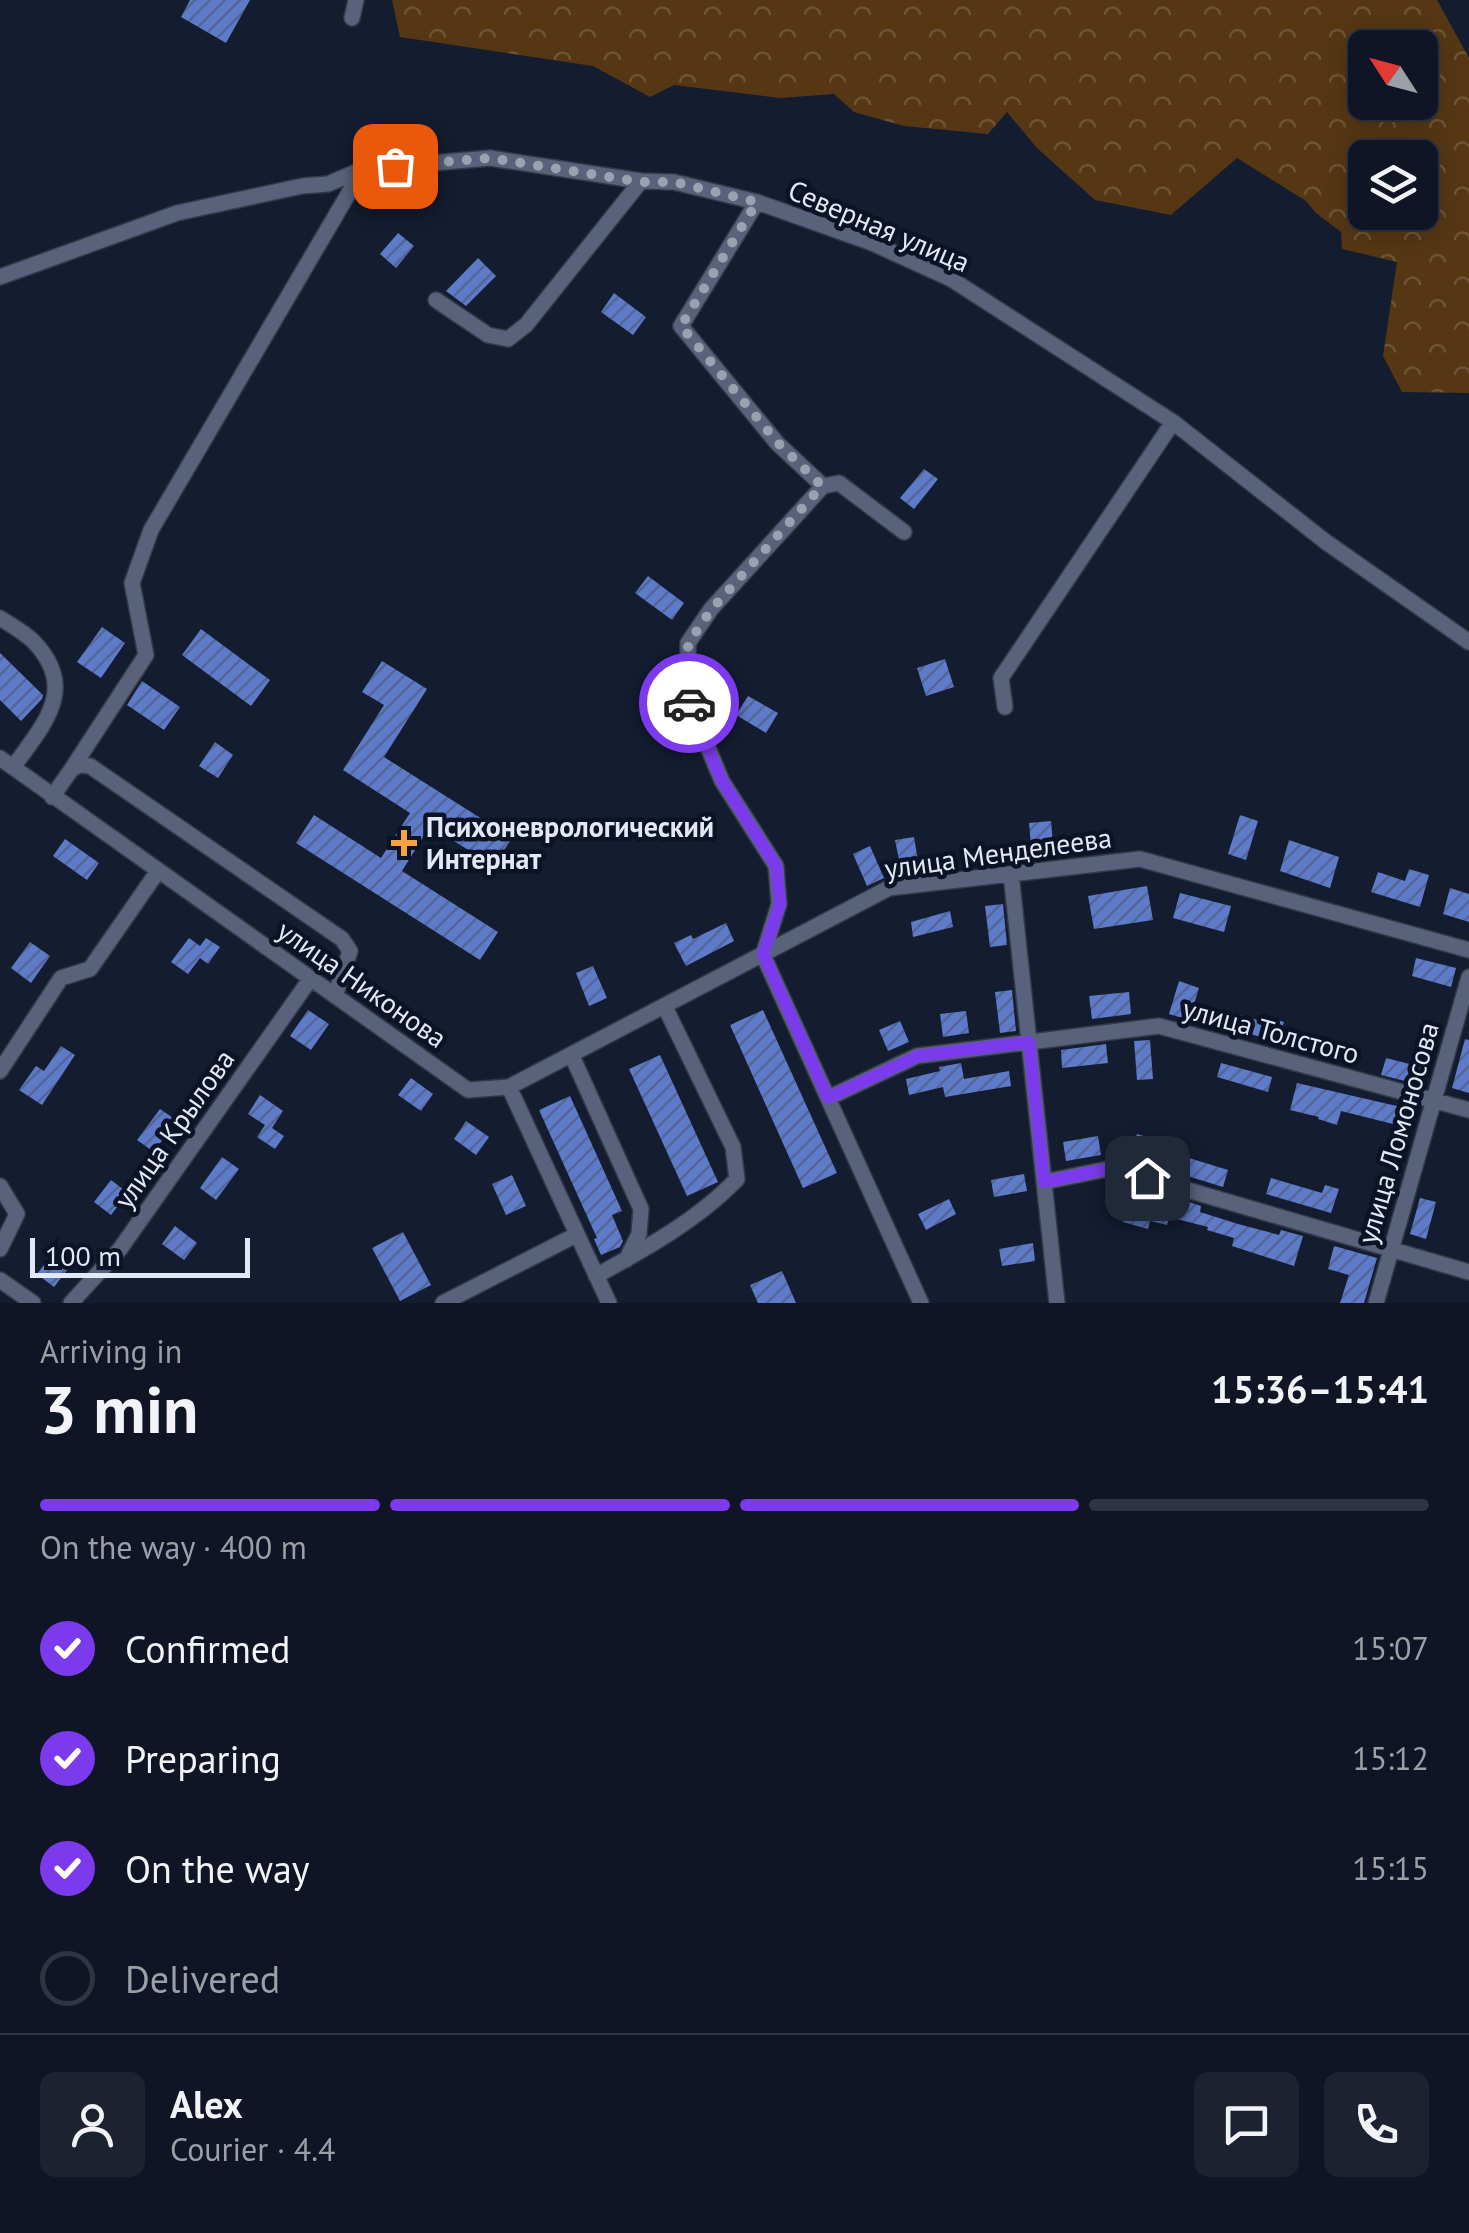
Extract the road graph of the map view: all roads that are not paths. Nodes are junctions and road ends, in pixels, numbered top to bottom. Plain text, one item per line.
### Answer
1 (356, 0) edge
2 (352, 18) dead end
3 (363, 169) junction
4 (641, 182) junction
5 (757, 202) junction
6 (0, 277) edge
7 (436, 300) dead end
8 (1173, 422) junction
9 (822, 486) junction
10 (904, 532) dead end
11 (0, 618) edge
12 (1469, 642) edge
13 (1006, 707) dead end
14 (7, 762) edge
15 (71, 770) junction
16 (52, 796) junction
17 (158, 871) junction
18 (1010, 874) junction
19 (1469, 950) edge
20 (763, 954) junction
21 (1469, 977) edge
22 (310, 978) junction
23 (335, 996) junction
24 (665, 1006) junction
25 (1029, 1042) junction
26 (572, 1056) junction
27 (0, 1071) edge
28 (509, 1087) junction
29 (828, 1098) junction
30 (1434, 1100) junction
31 (1469, 1110) edge
32 (1044, 1182) junction
33 (0, 1186) edge
34 (576, 1235) junction
35 (0, 1249) edge
36 (1391, 1250) junction
37 (626, 1260) junction
38 (1469, 1272) edge
39 (596, 1276) junction
40 (0, 1280) edge
41 (28, 1302) edge
42 (70, 1303) edge
43 (443, 1303) edge
44 (608, 1303) edge
45 (921, 1303) edge
46 (1057, 1303) edge
47 (1376, 1303) edge

1 - 2 street
3 - 4 street, Северная улица
3 - 6 street, Северная улица
3 - 15 street
4 - 5 street, Северная улица
4 - 7 street
5 - 8 street, Северная улица
5 - 9 street
8 - 12 street, Северная улица
8 - 13 street
9 - 10 street
9 - 20 street
11 - 14 street
14 - 16 street, улица Никонова
15 - 16 street
15 - 23 street
16 - 17 street, улица Никонова
17 - 22 street, улица Никонова
17 - 27 street
18 - 19 street, улица Менделеева
18 - 20 street, улица Менделеева
18 - 25 street
20 - 24 street, улица Менделеева
20 - 29 street
21 - 30 street, улица Ломоносова
22 - 23 street, улица Никонова
22 - 42 street, улица Крылова
23 - 28 street, улица Никонова
24 - 26 street, улица Менделеева
24 - 37 street
25 - 29 street, улица Толстого
25 - 30 street, улица Толстого
25 - 32 street
26 - 28 street, улица Менделеева
26 - 37 street
28 - 34 street
29 - 45 street
30 - 31 street, улица Толстого
30 - 36 street, улица Ломоносова
32 - 36 street
32 - 46 street
33 - 35 street
34 - 39 street
34 - 43 street
36 - 38 street
36 - 47 street, улица Ломоносова
37 - 39 street
39 - 44 street
40 - 41 street

